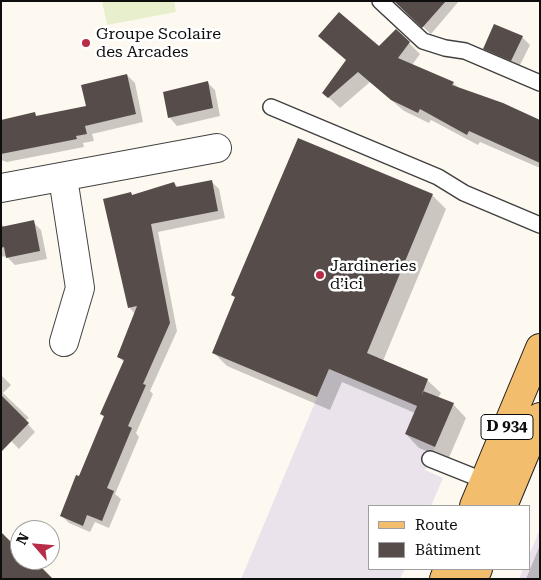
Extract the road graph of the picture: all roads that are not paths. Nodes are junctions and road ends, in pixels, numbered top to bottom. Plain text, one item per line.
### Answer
1 (380, 1) edge
2 (540, 83) edge
3 (271, 107) dead end
4 (217, 148) dead end
5 (63, 178) junction
6 (1, 188) edge
7 (540, 225) edge
8 (64, 342) dead end
9 (540, 348) edge
10 (540, 416) edge
11 (430, 459) dead end
12 (484, 481) junction
13 (474, 505) edge
14 (503, 505) edge

1 - 2 lane
3 - 7 lane
4 - 5 street
5 - 6 street
5 - 8 street
9 - 12 main road, D 934
10 - 14 main road, D 934
11 - 12 lane
12 - 13 main road, D 934

